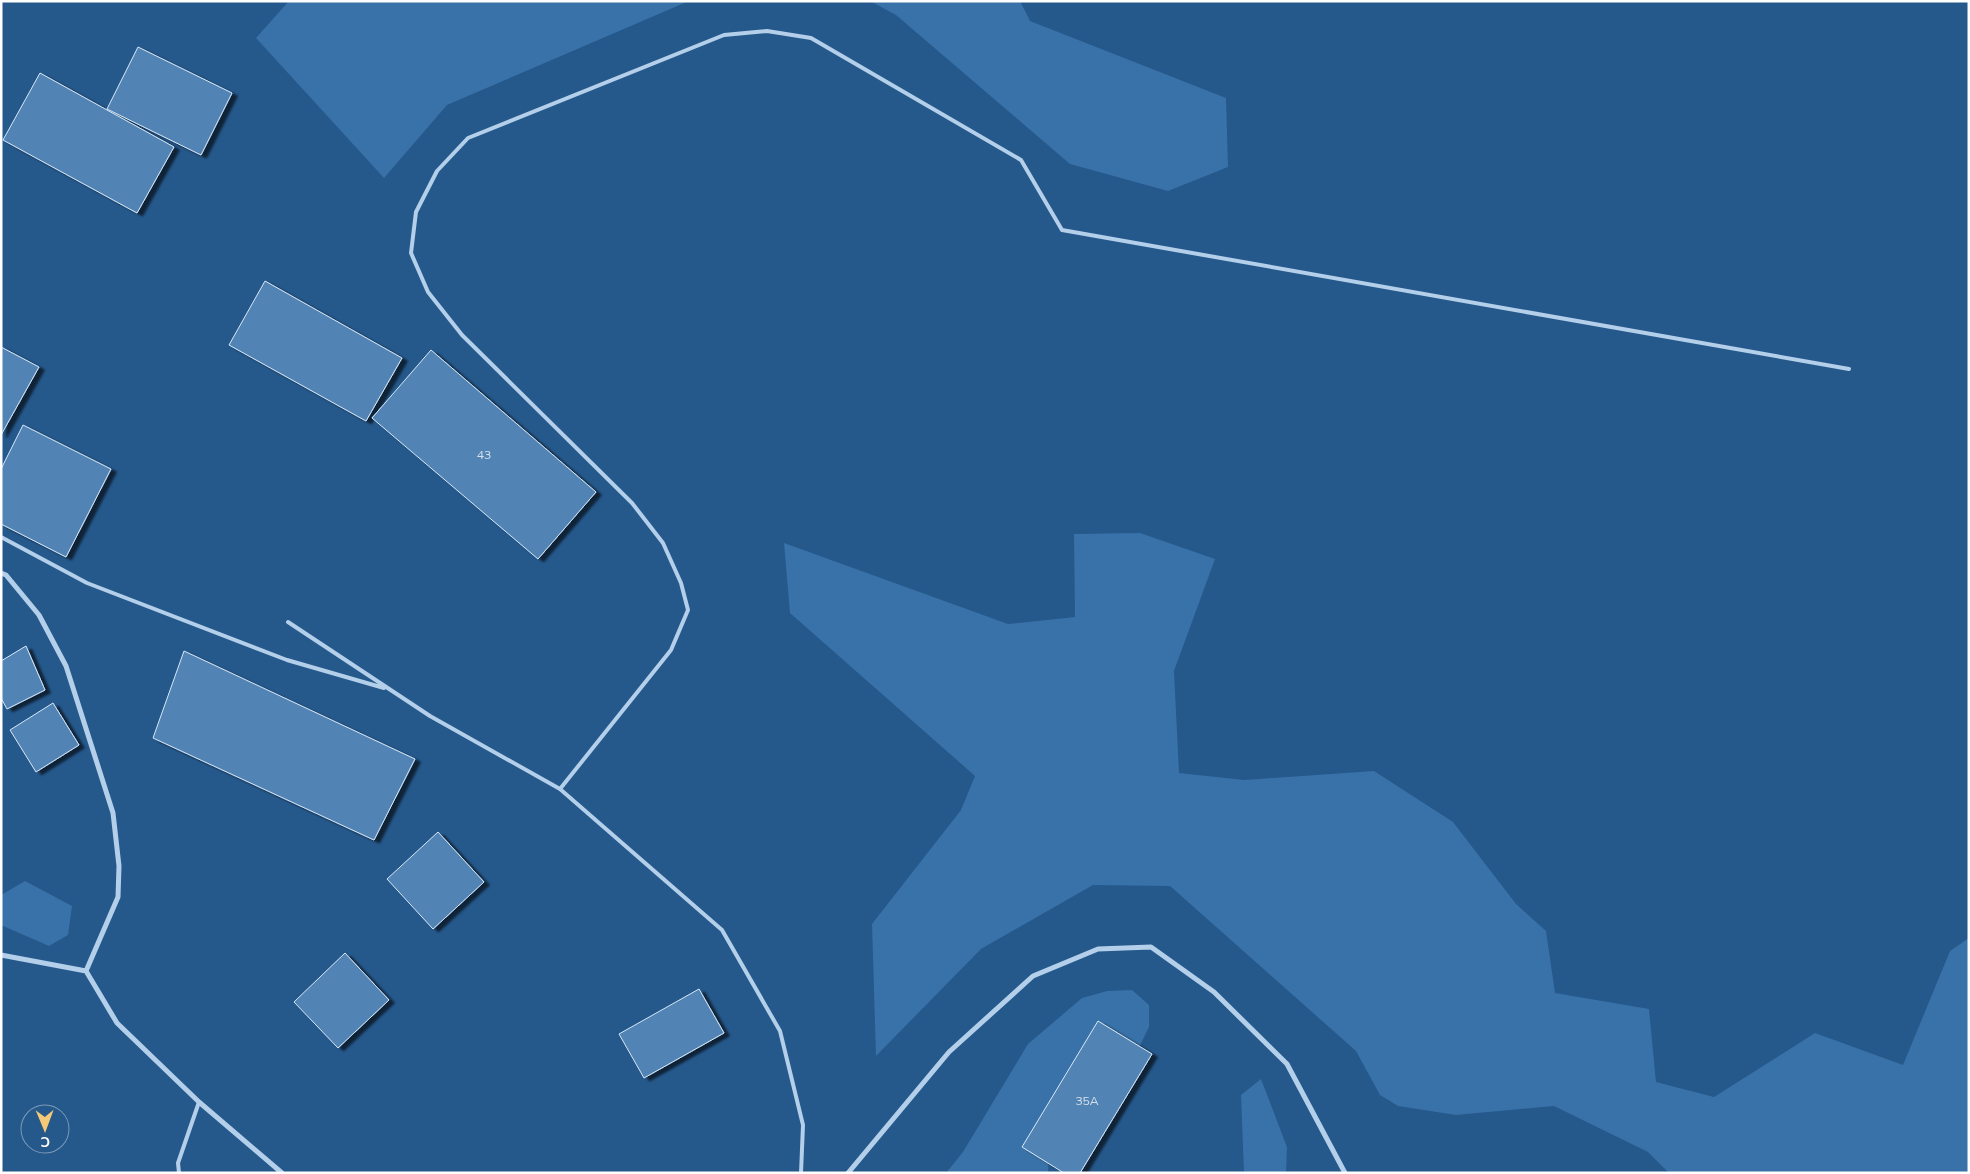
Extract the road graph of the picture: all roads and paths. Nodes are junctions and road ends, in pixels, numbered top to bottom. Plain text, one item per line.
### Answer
1 (1849, 369) dead end
2 (1, 537) edge
3 (1, 573) edge
4 (288, 622) dead end
5 (389, 690) junction
6 (560, 789) junction
7 (1, 956) edge
8 (86, 971) junction
9 (200, 1102) junction
10 (179, 1173) edge
11 (282, 1173) edge
12 (801, 1173) edge
13 (848, 1173) edge
14 (1345, 1173) edge

1 - 6 lane
2 - 5 lane
3 - 8 street
4 - 5 lane
5 - 6 lane
6 - 12 lane
7 - 8 street
8 - 9 street
9 - 10 lane
9 - 11 street
13 - 14 street

